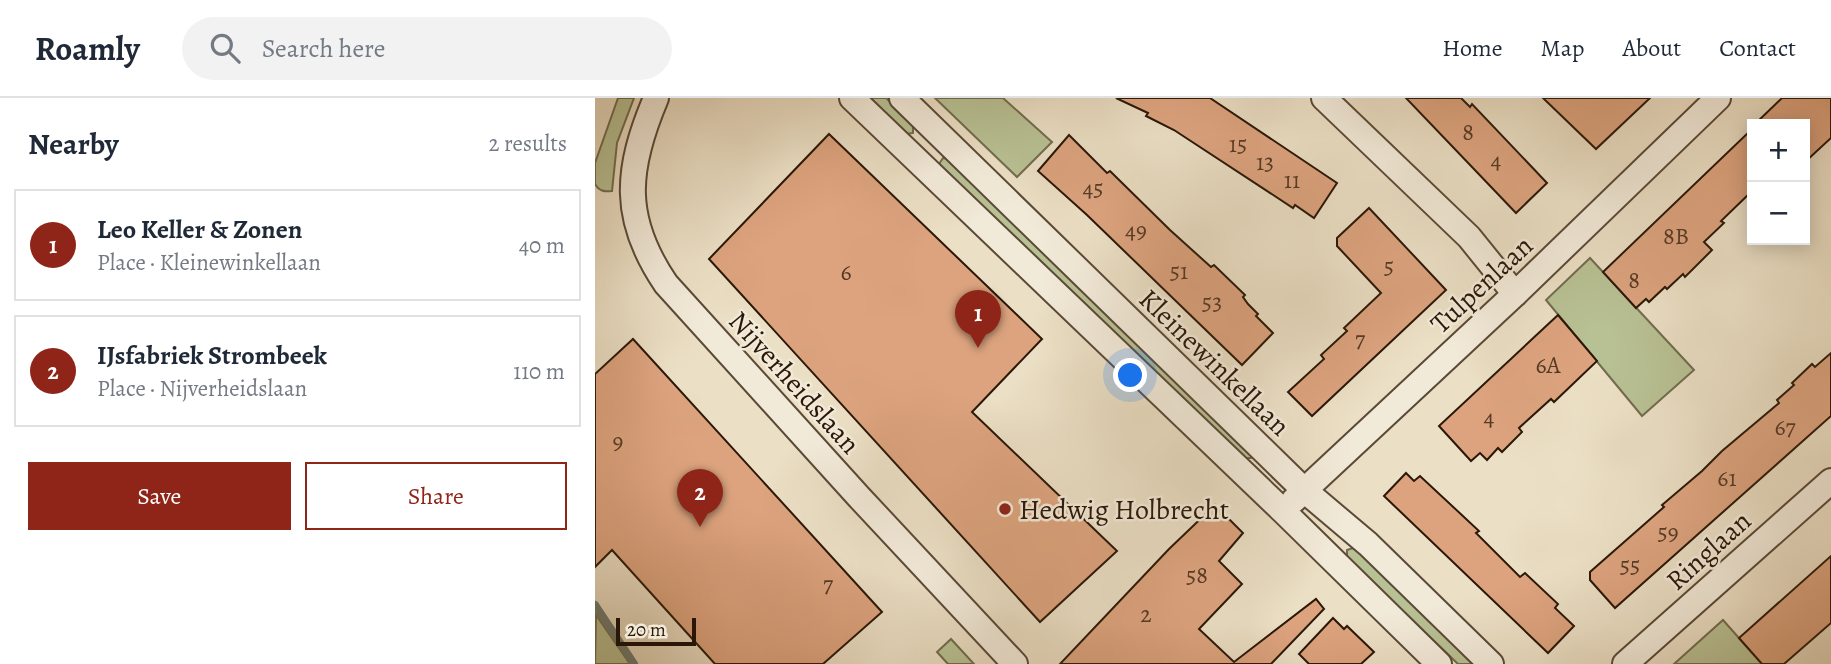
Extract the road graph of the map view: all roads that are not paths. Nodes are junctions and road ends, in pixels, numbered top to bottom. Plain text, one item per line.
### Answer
1 (656, 98) edge
2 (852, 98) edge
3 (902, 98) edge
4 (1718, 98) edge
5 (1330, 100) edge
6 (1515, 294) junction
7 (1831, 481) edge
8 (1304, 490) junction
9 (1283, 511) junction
10 (1015, 664) edge
11 (1439, 664) edge
12 (1491, 664) edge
13 (1625, 664) edge

1 - 10 street, Nijverheidslaan
2 - 9 street
3 - 8 street, Kleinewinkellaan
4 - 6 street, Tulpenlaan
5 - 6 street
6 - 8 street, Tulpenlaan
7 - 13 street, Ringlaan
8 - 9 street, Tulpenlaan
8 - 12 street, Kleinewinkellaan
9 - 11 street

